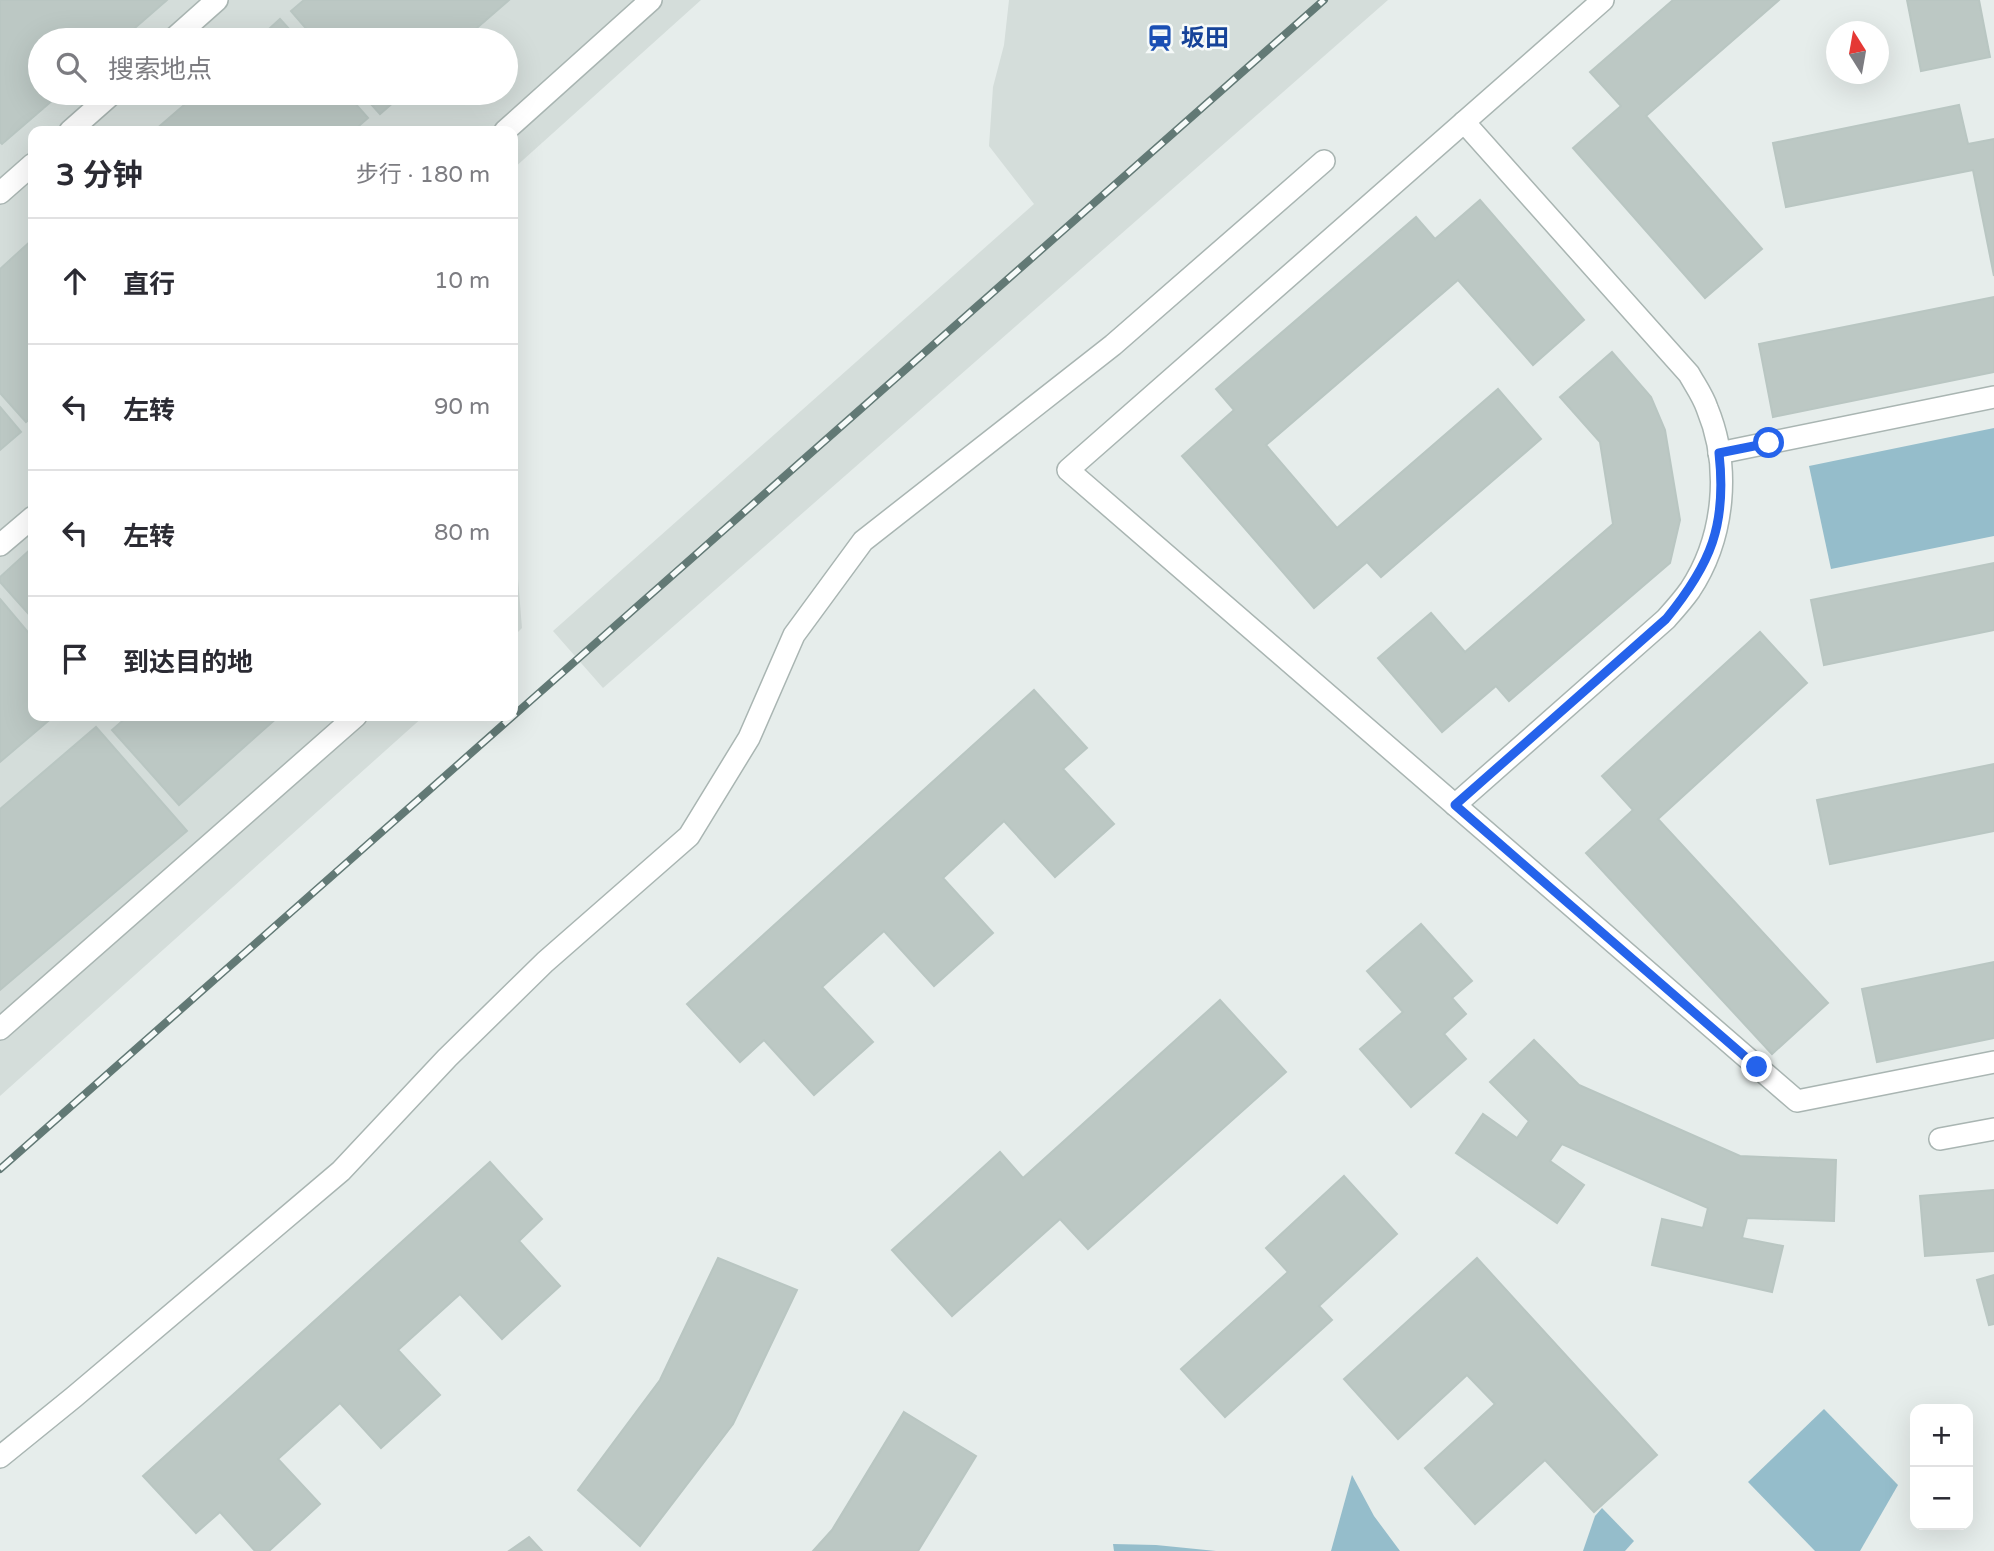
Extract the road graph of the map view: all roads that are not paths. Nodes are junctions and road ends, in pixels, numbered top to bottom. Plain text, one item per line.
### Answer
1 (217, 0) edge
2 (651, 0) edge
3 (1603, 0) edge
4 (186, 28) edge
5 (99, 105) edge
6 (1464, 122) junction
7 (76, 126) edge
8 (511, 126) edge
9 (1325, 161) dead end
10 (28, 168) edge
11 (0, 193) edge
12 (1994, 397) edge
13 (1719, 453) junction
14 (28, 521) edge
15 (0, 545) edge
16 (350, 721) edge
17 (1455, 805) junction
18 (0, 1029) edge
19 (1994, 1062) edge
20 (1994, 1129) edge
21 (1940, 1139) dead end
22 (0, 1457) edge

1 - 4 street
2 - 8 street
3 - 6 street
5 - 7 street
6 - 13 street
6 - 17 street
9 - 22 street
10 - 11 street
12 - 13 street
13 - 17 street
14 - 15 street
16 - 18 street
17 - 19 street
20 - 21 street

